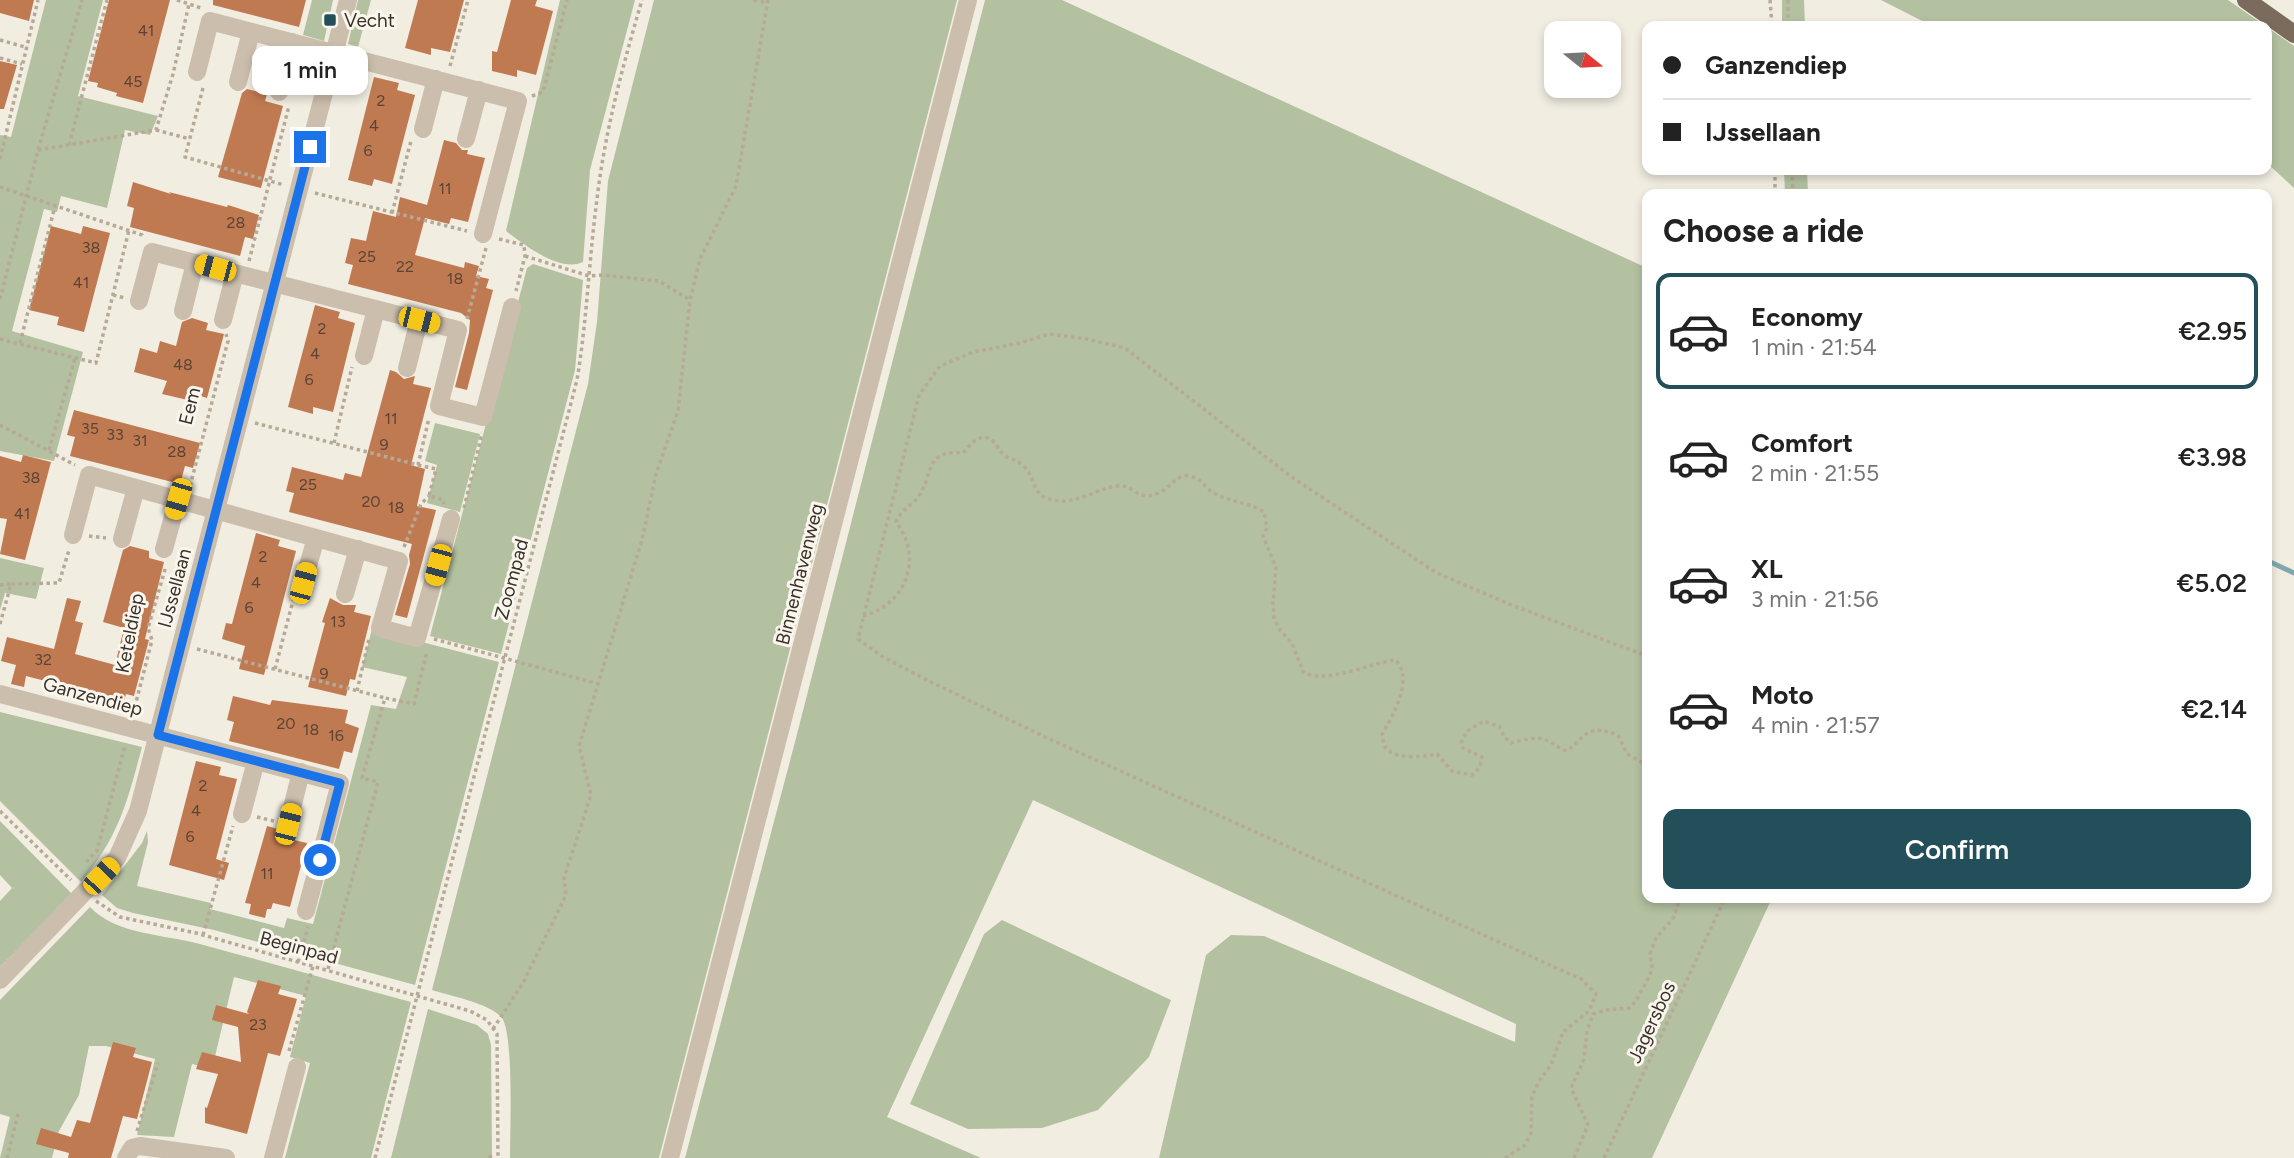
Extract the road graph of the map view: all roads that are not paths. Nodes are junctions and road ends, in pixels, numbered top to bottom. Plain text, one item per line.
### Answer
1 (348, 0) edge
2 (968, 0) edge
3 (2246, 0) edge
4 (251, 32) junction
5 (2294, 34) edge
6 (292, 42) junction
7 (334, 53) junction
8 (197, 72) road end
9 (440, 81) junction
10 (238, 82) dead end
11 (479, 90) junction
12 (279, 92) road end
13 (423, 129) road end
14 (466, 139) dead end
15 (486, 235) road end
16 (195, 262) junction
17 (240, 274) junction
18 (274, 283) junction
19 (139, 301) road end
20 (512, 307) road end
21 (376, 309) junction
22 (183, 311) dead end
23 (223, 320) road end
24 (419, 320) junction
25 (364, 356) road end
26 (407, 368) dead end
27 (136, 488) junction
28 (182, 500) junction
29 (216, 510) junction
30 (451, 519) road end
31 (73, 535) road end
32 (316, 538) junction
33 (122, 539) road end
34 (164, 549) road end
35 (358, 549) junction
36 (303, 583) road end
37 (345, 594) dead end
38 (0, 694) edge
39 (158, 735) junction
40 (256, 761) junction
41 (301, 772) junction
42 (242, 814) road end
43 (288, 824) road end
44 (306, 911) road end
45 (0, 980) edge
46 (296, 1067) road end
47 (129, 1153) edge
48 (226, 1158) edge
49 (273, 1158) edge
50 (670, 1158) edge

1 - 7 street, IJssellaan
2 - 50 street, Binnenhavenweg
3 - 5 main road
4 - 6 street
4 - 8 street
4 - 10 street
6 - 7 street
6 - 12 street
7 - 9 street
7 - 18 street, IJssellaan
9 - 11 street
9 - 13 street
11 - 14 street
11 - 15 street
16 - 17 street
16 - 19 street
16 - 22 street
17 - 18 street
17 - 23 street
18 - 21 street
18 - 29 street, IJssellaan
20 - 24 street
21 - 24 street
21 - 25 street
24 - 26 street
27 - 28 street
27 - 31 street
27 - 33 street
28 - 29 street
28 - 34 street
29 - 32 street
29 - 39 street, IJssellaan
30 - 35 street
32 - 35 street
32 - 36 street
35 - 37 street
38 - 39 street, Ganzendiep
39 - 40 street, Ganzendiep
39 - 45 street, IJssellaan
40 - 41 street, Ganzendiep
40 - 42 street
41 - 43 street
41 - 44 street, Ganzendiep
46 - 49 street
47 - 48 street

